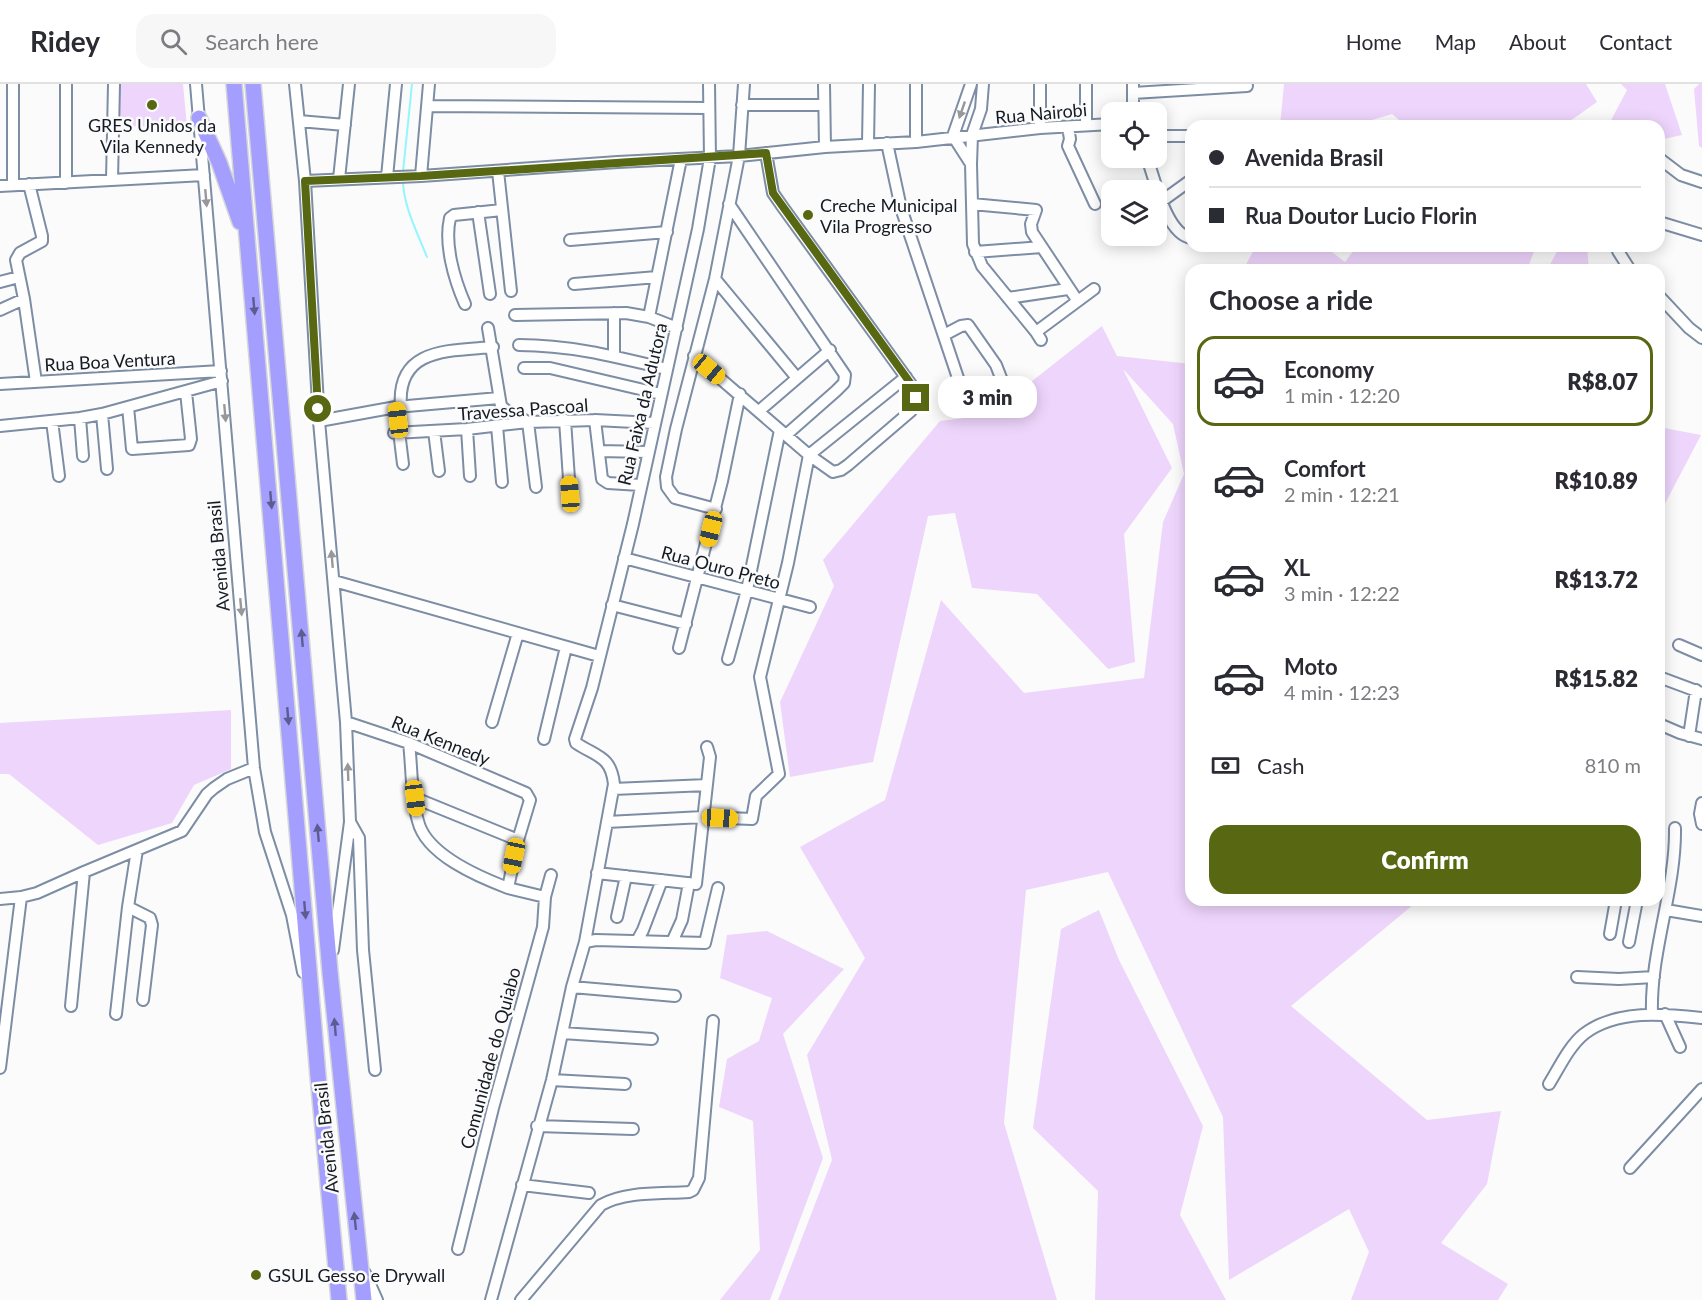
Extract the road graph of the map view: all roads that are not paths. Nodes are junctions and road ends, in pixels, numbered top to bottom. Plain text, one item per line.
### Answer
1 (13, 84) edge
2 (66, 84) edge
3 (114, 84) edge
4 (196, 84) edge
5 (234, 84) edge
6 (253, 84) edge
7 (258, 84) edge
8 (295, 84) edge
9 (350, 84) edge
10 (396, 84) edge
11 (429, 84) edge
12 (709, 84) edge
13 (744, 84) edge
14 (824, 84) edge
15 (869, 84) edge
16 (916, 84) edge
17 (971, 84) edge
18 (983, 84) edge
19 (1040, 84) edge
20 (1086, 84) edge
21 (1247, 86) dead end
22 (1133, 88) edge
23 (254, 105) junction
24 (742, 105) junction
25 (823, 105) junction
26 (427, 106) junction
27 (709, 108) junction
28 (199, 118) junction
29 (299, 121) junction
30 (1101, 124) edge
31 (345, 125) junction
32 (1086, 125) junction
33 (1068, 127) junction
34 (1040, 128) junction
35 (972, 135) junction
36 (953, 136) junction
37 (1167, 136) edge
38 (1185, 136) edge
39 (915, 142) junction
40 (887, 143) junction
41 (868, 144) junction
42 (825, 147) junction
43 (766, 153) junction
44 (739, 156) junction
45 (710, 158) junction
46 (681, 159) junction
47 (1665, 163) edge
48 (971, 164) junction
49 (498, 171) junction
50 (204, 176) junction
51 (421, 176) junction
52 (397, 177) junction
53 (339, 179) junction
54 (112, 180) junction
55 (305, 181) junction
56 (1702, 182) edge
57 (66, 183) junction
58 (29, 184) junction
59 (1185, 184) edge
60 (13, 185) junction
61 (0, 186) edge
62 (1167, 197) edge
63 (729, 204) junction
64 (972, 204) junction
65 (1095, 204) dead end
66 (502, 210) junction
67 (478, 212) junction
68 (1167, 214) edge
69 (1665, 224) edge
70 (667, 232) junction
71 (1185, 235) edge
72 (1702, 235) edge
73 (570, 240) dead end
74 (1042, 247) junction
75 (249, 248) junction
76 (975, 252) junction
77 (19, 277) junction
78 (657, 277) junction
79 (715, 279) junction
80 (0, 282) edge
81 (574, 284) dead end
82 (1094, 288) dead end
83 (1068, 289) junction
84 (511, 291) dead end
85 (490, 294) dead end
86 (1008, 298) junction
87 (24, 299) junction
88 (1077, 300) junction
89 (1665, 302) edge
90 (465, 304) dead end
91 (0, 310) edge
92 (614, 313) junction
93 (515, 315) dead end
94 (649, 317) junction
95 (488, 328) dead end
96 (677, 328) junction
97 (944, 335) junction
98 (1702, 338) edge
99 (519, 345) dead end
100 (493, 347) junction
101 (830, 350) junction
102 (614, 356) junction
103 (694, 356) junction
104 (524, 368) dead end
105 (667, 369) junction
106 (222, 376) junction
107 (906, 377) junction
108 (797, 378) junction
109 (958, 378) dead end
110 (36, 382) junction
111 (1003, 383) dead end
112 (0, 384) edge
113 (186, 392) junction
114 (661, 394) junction
115 (740, 394) junction
116 (499, 398) junction
117 (128, 407) junction
118 (398, 407) junction
119 (759, 411) junction
120 (102, 414) junction
121 (80, 418) junction
122 (565, 420) junction
123 (595, 420) junction
124 (655, 420) junction
125 (52, 421) junction
126 (319, 421) junction
127 (528, 422) junction
128 (677, 425) junction
129 (0, 426) edge
130 (497, 426) junction
131 (467, 429) junction
132 (434, 431) junction
133 (396, 433) junction
134 (783, 433) junction
135 (599, 451) junction
136 (648, 452) junction
137 (809, 455) junction
138 (83, 456) dead end
139 (403, 464) dead end
140 (107, 469) dead end
141 (439, 471) dead end
142 (59, 476) dead end
143 (470, 476) dead end
144 (502, 482) dead end
145 (640, 485) junction
146 (536, 488) dead end
147 (570, 494) dead end
148 (716, 509) junction
149 (624, 558) junction
150 (698, 579) junction
151 (334, 581) junction
152 (747, 590) junction
153 (779, 599) junction
154 (612, 605) junction
155 (810, 607) dead end
156 (686, 624) junction
157 (518, 633) junction
158 (1678, 645) dead end
159 (566, 647) junction
160 (679, 648) dead end
161 (1702, 655) edge
162 (599, 656) junction
163 (728, 659) dead end
164 (1665, 679) edge
165 (1699, 692) edge
166 (346, 722) junction
167 (492, 722) dead end
168 (1665, 726) edge
169 (1689, 736) junction
170 (544, 739) dead end
171 (1702, 739) edge
172 (409, 743) junction
173 (706, 747) dead end
174 (254, 768) junction
175 (707, 784) junction
176 (613, 789) junction
177 (415, 798) junction
178 (1702, 803) edge
179 (703, 817) junction
180 (351, 822) junction
181 (607, 822) junction
182 (1702, 824) edge
183 (1675, 828) dead end
184 (518, 840) junction
185 (138, 850) junction
186 (84, 872) junction
187 (597, 873) junction
188 (551, 875) dead end
189 (626, 876) junction
190 (662, 880) junction
191 (1665, 880) edge
192 (1671, 881) junction
193 (689, 883) junction
194 (718, 888) dead end
195 (513, 890) junction
196 (21, 897) junction
197 (545, 897) junction
198 (0, 899) edge
199 (1615, 906) edge
200 (1636, 906) edge
201 (128, 907) junction
202 (1666, 910) junction
203 (1702, 915) edge
204 (617, 917) dead end
205 (1610, 934) dead end
206 (637, 941) junction
207 (585, 942) junction
208 (672, 942) junction
209 (1629, 942) dead end
210 (330, 972) junction
211 (1654, 977) junction
212 (1577, 978) dead end
213 (572, 987) junction
214 (675, 996) dead end
215 (143, 1000) dead end
216 (71, 1006) dead end
217 (116, 1014) dead end
218 (1652, 1014) junction
219 (1665, 1014) junction
220 (1702, 1018) edge
221 (314, 1019) junction
222 (713, 1021) dead end
223 (562, 1033) junction
224 (652, 1039) dead end
225 (1680, 1047) dead end
226 (0, 1068) edge
227 (375, 1070) dead end
228 (552, 1080) junction
229 (626, 1084) dead end
230 (1549, 1084) dead end
231 (1702, 1089) edge
232 (537, 1126) junction
233 (633, 1129) dead end
234 (1630, 1168) dead end
235 (522, 1185) junction
236 (589, 1193) dead end
237 (458, 1249) dead end
238 (359, 1258) junction
239 (339, 1300) edge
240 (364, 1300) edge
241 (377, 1300) edge
242 (491, 1300) edge
243 (521, 1300) edge

1 - 60 street
2 - 57 street
3 - 54 street
4 - 28 street, Avenida Brasil
5 - 75 highway, Avenida Brasil
6 - 23 highway, Avenida Brasil
7 - 23 highway
8 - 29 street, Avenida Brasil
9 - 31 street
10 - 52 street
11 - 26 street
12 - 27 street, Rua Faixa da Adutora
13 - 24 street
14 - 25 street
15 - 41 street
16 - 39 street
17 -> 36 street
18 - 35 street
19 - 34 street
20 - 32 street
21 - 22 street
210 -> 23 highway, Avenida Brasil
24 - 25 street
24 - 44 street
25 - 42 street
26 - 27 street
26 - 51 street
27 - 45 street, Rua Faixa da Adutora
28 - 50 street, Avenida Brasil
28 - 75 highway
29 - 31 street
29 - 55 street, Avenida Brasil
30 - 32 street, Rua Nairobi
31 - 53 street
32 - 33 street, Rua Nairobi
33 - 34 street, Rua Nairobi
33 - 65 street
34 - 35 street, Rua Nairobi
35 - 36 street, Rua Nairobi
35 - 48 street
36 - 39 street, Rua Nairobi
36 - 48 street
37 - 38 street
39 - 40 street, Rua Nairobi
40 - 41 street, Rua Nairobi
40 - 97 street
41 - 42 street, Rua Nairobi
42 - 43 street, Rua Nairobi
43 - 44 street, Rua Nairobi
43 - 107 street
44 - 45 street, Rua Nairobi
44 - 63 street
45 - 46 street, Rua Nairobi
45 - 96 street, Rua Faixa da Adutora
46 - 49 street, Rua Nairobi
46 - 70 street
47 - 56 street
48 - 64 street
49 - 51 street, Rua Nairobi
49 - 66 street
50 - 54 street
50 -> 106 street, Avenida Brasil
51 - 52 street, Rua Nairobi
52 - 53 street, Rua Nairobi
53 - 55 street, Rua Nairobi
54 - 57 street
55 - 126 street, Avenida Brasil
57 - 58 street
58 - 60 street
58 - 77 street
59 - 62 street
60 - 61 street
63 - 79 street
63 - 101 street
64 - 74 street
64 - 76 street
66 - 67 street
66 - 84 street
67 - 85 street
67 - 90 street
68 - 71 street
69 - 72 street
70 - 73 street
70 - 78 street
74 - 76 street
74 - 83 street
75 -> 221 highway, Avenida Brasil
76 - 86 street
77 - 80 street
77 - 87 street
78 - 81 street
78 - 94 street
79 - 103 street
79 - 108 street
82 - 88 street
83 - 86 street
83 - 88 street
86 - 88 street
87 - 91 street
87 - 110 street
89 - 98 street
92 - 93 street
92 - 94 street
92 - 102 street
94 - 96 street
95 - 100 street
96 - 105 street, Rua Faixa da Adutora
97 - 109 street
97 - 111 street
99 - 102 street
100 - 116 street
100 - 118 street
101 - 108 street
101 - 134 street
102 - 105 street
103 - 115 street
103 - 128 street
104 - 114 street
105 - 114 street, Rua Faixa da Adutora
106 - 110 street, Rua Boa Ventura
106 - 113 street
106 -> 174 street, Avenida Brasil
107 - 137 street
107 - 137 street
108 - 119 street
110 - 112 street, Rua Boa Ventura
113 - 117 street
113 - 117 street
114 - 124 street, Rua Faixa da Adutora
115 - 119 street
115 - 148 street
116 - 118 street
116 - 127 street
117 - 120 street
118 - 126 street
118 - 133 street
119 - 134 street
120 - 121 street
120 - 140 street
121 - 125 street
121 - 138 street
122 - 123 street, Travessa Pascoal
122 - 127 street, Travessa Pascoal
122 - 147 street
123 - 124 street, Travessa Pascoal
123 - 135 street
124 - 128 street, Travessa Pascoal
124 - 136 street, Rua Faixa da Adutora
125 - 129 street
125 - 142 street
151 -> 126 street, Avenida Brasil
127 - 130 street, Travessa Pascoal
127 - 146 street
128 - 148 street
130 - 131 street, Travessa Pascoal
130 - 144 street
131 - 132 street, Travessa Pascoal
131 - 143 street
132 - 133 street, Travessa Pascoal
132 - 141 street
133 - 139 street
134 - 137 street
134 - 152 street
135 - 136 street
135 - 145 street
136 - 145 street, Rua Faixa da Adutora
137 - 153 street
145 - 149 street, Rua Faixa da Adutora
148 - 150 street
149 - 150 street, Rua Ouro Preto
149 - 154 street, Rua Faixa da Adutora
150 - 152 street, Rua Ouro Preto
150 - 156 street
151 - 157 street
151 - 166 street, Avenida Brasil
152 - 153 street, Rua Ouro Preto
152 - 163 street
153 - 155 street, Rua Ouro Preto
153 - 179 street
154 - 156 street
154 - 162 street, Rua Faixa da Adutora
156 - 160 street
157 - 159 street
157 - 167 street
158 - 161 street
159 - 162 street
159 - 170 street
162 - 176 street, Rua Faixa da Adutora
164 - 165 street
165 - 169 street
166 - 172 street, Rua Kennedy
180 -> 166 street, Avenida Brasil
168 - 169 street
169 - 171 street
172 - 177 street
172 - 184 street, Rua Kennedy
173 - 175 street
174 - 185 street
174 - 221 street, Avenida Brasil
175 - 176 street
175 - 179 street
176 - 181 street
177 - 184 street
177 - 195 street
178 - 182 street
179 - 181 street
179 - 193 street
180 - 210 street, Avenida Brasil
180 - 227 street
181 - 187 street
183 - 192 street
184 - 195 street
185 - 186 street
185 - 201 street
186 - 196 street
186 - 216 street
187 - 189 street
187 - 207 street
188 - 197 street, Comunidade do Quiabo
189 - 190 street
189 - 204 street
190 - 193 street
190 - 206 street
191 - 192 street
192 - 202 street
193 - 208 street
194 - 208 street
195 - 197 street
196 - 198 street
196 - 226 street
197 - 237 street, Comunidade do Quiabo
199 - 205 street
200 - 209 street
201 - 215 street
201 - 217 street
202 - 203 street
202 - 211 street
206 - 207 street
206 - 208 street
207 - 213 street
238 -> 210 highway, Avenida Brasil
211 - 212 street
211 - 218 street
213 - 214 street
213 - 223 street
218 - 219 street
218 - 230 street
219 - 220 street
219 - 225 street
221 - 239 highway, Avenida Brasil
222 - 243 street
223 - 224 street
223 - 228 street
228 - 229 street
228 - 232 street
231 - 234 street
232 - 233 street
232 - 235 street
235 - 236 street
235 - 242 street
238 - 240 highway, Avenida Brasil
238 - 241 street

